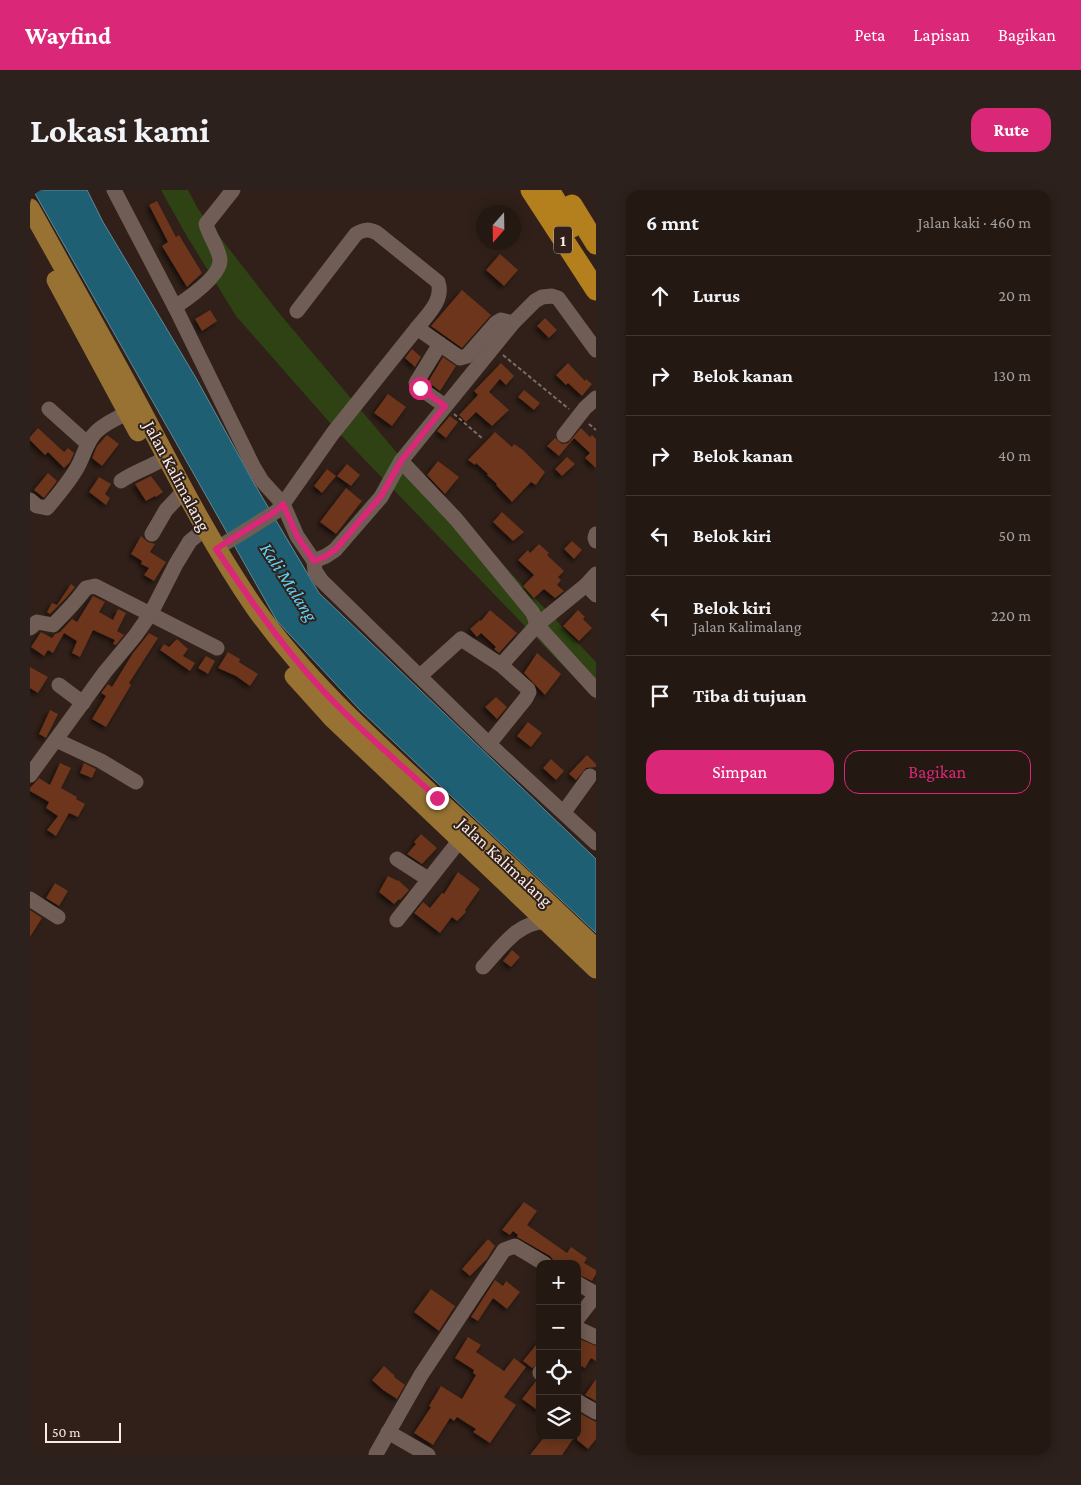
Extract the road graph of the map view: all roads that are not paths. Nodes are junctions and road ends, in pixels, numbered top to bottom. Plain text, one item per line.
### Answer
1 (114, 190) edge
2 (232, 190) edge
3 (531, 190) edge
4 (549, 190) edge
5 (562, 190) edge
6 (575, 190) edge
7 (32, 222) edge
8 (596, 224) edge
9 (596, 244) edge
10 (596, 265) edge
11 (596, 290) edge
12 (175, 307) junction
13 (296, 311) dead end
14 (513, 323) junction
15 (418, 328) junction
16 (440, 344) junction
17 (596, 350) edge
18 (596, 398) edge
19 (445, 406) junction
20 (49, 409) dead end
21 (134, 410) junction
22 (564, 435) dead end
23 (88, 444) junction
24 (161, 461) junction
25 (401, 461) junction
26 (121, 481) dead end
27 (180, 496) junction
28 (30, 500) edge
29 (280, 508) junction
30 (152, 534) dead end
31 (200, 534) junction
32 (596, 534) edge
33 (596, 541) edge
34 (222, 546) junction
35 (314, 561) junction
36 (596, 574) edge
37 (591, 590) edge
38 (151, 614) junction
39 (537, 625) junction
40 (30, 628) edge
41 (217, 648) dead end
42 (501, 665) junction
43 (420, 676) junction
44 (59, 685) dead end
45 (596, 690) edge
46 (83, 703) junction
47 (56, 740) junction
48 (490, 744) junction
49 (30, 775) edge
50 (590, 776) dead end
51 (136, 782) dead end
52 (564, 812) junction
53 (465, 834) junction
54 (596, 843) edge
55 (397, 858) dead end
56 (428, 879) junction
57 (30, 899) edge
58 (552, 916) junction
59 (58, 917) dead end
60 (397, 920) dead end
61 (596, 948) edge
62 (483, 967) dead end
63 (596, 969) edge
64 (538, 1260) edge
65 (581, 1286) edge
66 (596, 1295) edge
67 (581, 1314) edge
68 (581, 1330) edge
69 (596, 1337) edge
70 (581, 1403) edge
71 (596, 1412) edge
72 (388, 1432) junction
73 (376, 1454) edge
74 (428, 1455) edge

1 - 12 street
2 - 12 street
3 - 11 highway, 1
4 - 10 highway, 1
5 - 9 highway, 1
6 - 8 highway, 1
7 - 21 main road, Jalan Kalimalang
12 - 29 street
13 - 15 street
14 - 16 street
14 - 17 street
14 - 19 street
15 - 16 street
15 - 29 street
16 - 19 street
18 - 22 street
19 - 25 street
20 - 23 street
21 - 23 street
21 - 24 main road, Jalan Kalimalang
23 - 28 street
24 - 26 street
24 - 27 main road, Jalan Kalimalang
25 - 35 street
25 - 39 street
27 - 30 street
27 - 31 main road, Jalan Kalimalang
29 - 34 street
29 - 35 street
31 - 34 main road, Jalan Kalimalang
31 - 38 street
31 - 53 main road, Jalan Kalimalang
32 - 33 street
34 - 53 main road, Jalan Kalimalang
35 - 43 street
36 - 37 street
37 - 39 street
38 - 40 street
38 - 41 street
38 - 46 street
39 - 42 street
39 - 45 street
42 - 43 street
42 - 48 street
43 - 48 street
44 - 46 street
46 - 47 street
47 - 49 street
47 - 51 street
48 - 52 street
50 - 52 street
52 - 54 street
53 - 56 street
53 - 58 main road, Jalan Kalimalang
55 - 56 street
56 - 60 street
57 - 59 street
58 - 61 main road, Jalan Kalimalang
58 - 62 street
58 - 63 main road, Jalan Kalimalang
64 - 72 street
65 - 66 street
66 - 67 street
68 - 69 street
70 - 71 street
72 - 73 street
72 - 74 street

